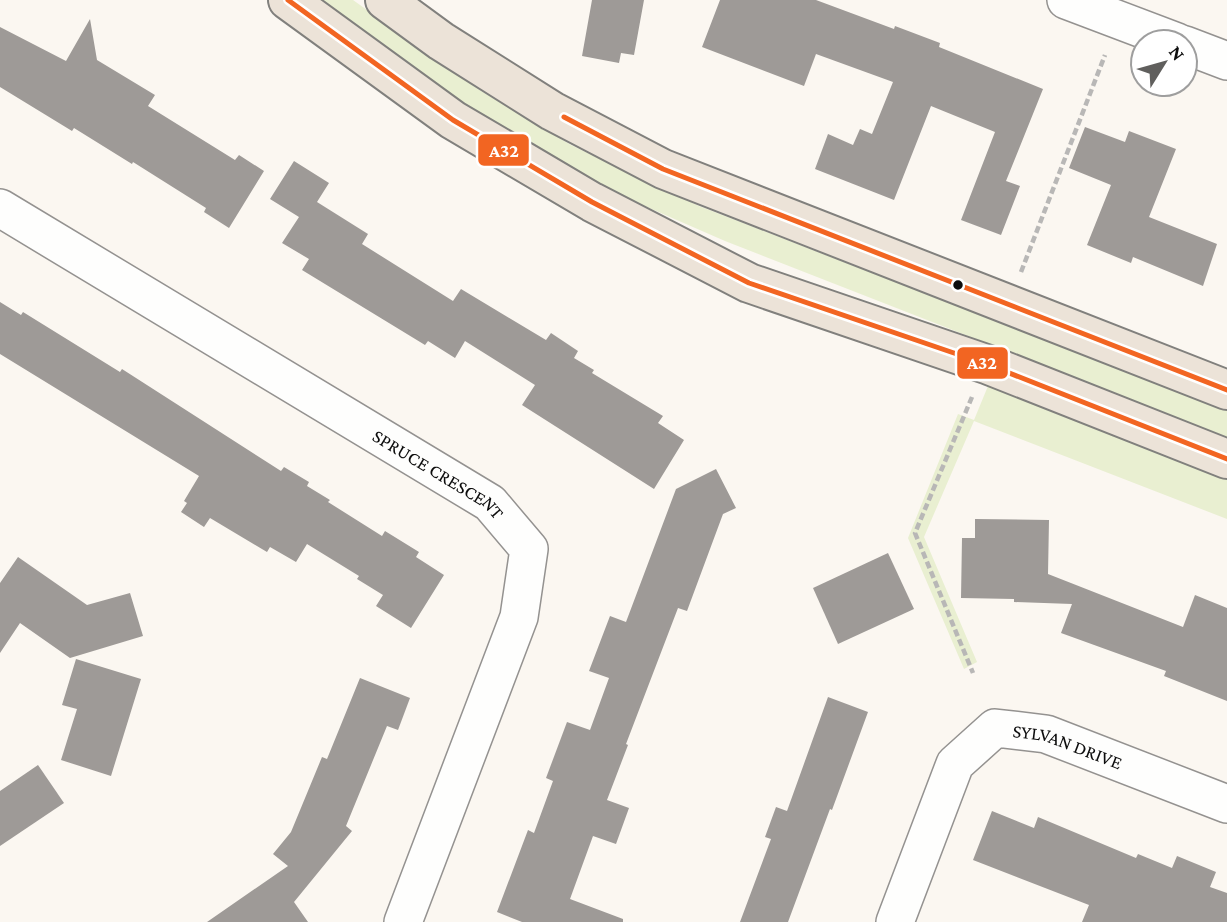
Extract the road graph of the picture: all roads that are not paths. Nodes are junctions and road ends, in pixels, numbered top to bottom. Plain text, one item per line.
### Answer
1 (288, 0) edge
2 (385, 0) edge
3 (1066, 0) edge
4 (1117, 9) edge
5 (1152, 28) edge
6 (1199, 50) edge
7 (1227, 61) edge
8 (0, 208) edge
9 (1227, 390) edge
10 (1227, 459) edge
11 (1227, 804) edge
12 (403, 922) edge
13 (895, 922) edge

1 - 10 main road
2 - 9 main road
3 - 4 street
4 - 5 street
6 - 7 street
8 - 12 street, SPRUCE CRESCENT
11 - 13 street, SYLVAN DRIVE

